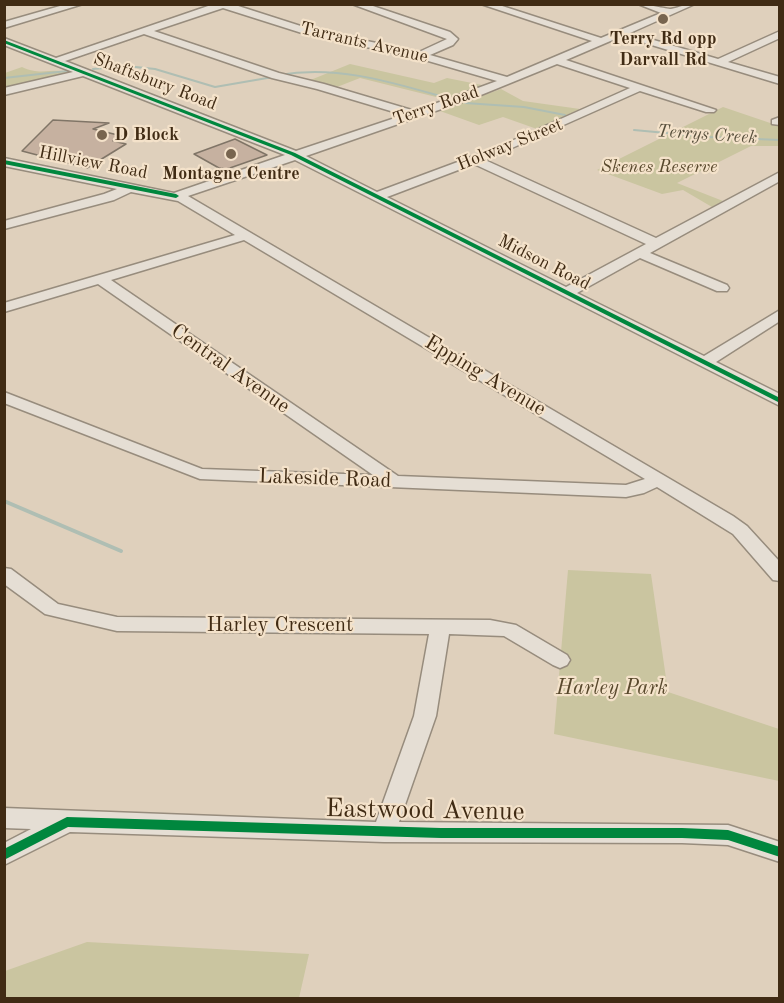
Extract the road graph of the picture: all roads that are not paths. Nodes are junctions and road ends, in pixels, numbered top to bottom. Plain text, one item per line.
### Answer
1 (79, 4) edge
2 (356, 4) edge
3 (485, 4) edge
4 (642, 4) edge
5 (691, 4) edge
6 (222, 5) edge
7 (671, 13) junction
8 (4, 25) edge
9 (144, 31) junction
10 (621, 33) junction
11 (780, 34) edge
12 (4, 41) edge
13 (601, 41) junction
14 (420, 56) junction
15 (556, 60) junction
16 (56, 61) junction
17 (718, 63) junction
18 (86, 72) junction
19 (507, 80) junction
20 (780, 81) edge
21 (640, 87) junction
22 (4, 92) edge
23 (710, 110) dead end
24 (414, 114) junction
25 (293, 154) junction
26 (475, 160) junction
27 (4, 162) edge
28 (780, 176) edge
29 (131, 187) junction
30 (176, 196) junction
31 (377, 196) junction
32 (4, 225) edge
33 (245, 236) junction
34 (656, 243) junction
35 (639, 253) junction
36 (101, 280) junction
37 (722, 288) dead end
38 (566, 293) junction
39 (4, 308) edge
40 (779, 314) edge
41 (704, 363) junction
42 (4, 397) edge
43 (780, 401) edge
44 (359, 459) junction
45 (659, 479) junction
46 (358, 480) junction
47 (394, 482) junction
48 (4, 574) edge
49 (780, 575) edge
50 (440, 626) junction
51 (560, 660) dead end
52 (4, 818) edge
53 (68, 822) junction
54 (384, 832) junction
55 (780, 852) edge
56 (4, 855) edge

1 - 8 street
2 - 14 street
3 - 13 street
4 - 7 street
5 - 7 street, Terry Road
6 - 9 street
6 - 14 street, Tarrants Avenue
7 - 10 street, Terry Road
9 - 16 street
9 - 24 street
10 - 13 street, Terry Road
10 - 17 street
11 - 17 street
12 - 16 street, Shaftsbury Road
13 - 15 street, Terry Road
14 - 19 street, Tarrants Avenue
15 - 19 street, Terry Road
15 - 21 street
16 - 18 street, Shaftsbury Road
17 - 20 street
18 - 22 street
18 - 25 street, Shaftsbury Road
19 - 24 street, Terry Road
21 - 23 street
21 - 26 street, Holway Street
24 - 25 street, Terry Road
25 - 30 street, Terry Road
25 - 31 street, Midson Road
26 - 31 street, Holway Street
26 - 34 street
27 - 29 street, Hillview Road
28 - 34 street
29 - 30 street, Hillview Road
29 - 32 street
30 - 33 street, Epping Avenue
31 - 38 street, Midson Road
33 - 36 street
33 - 45 street, Epping Avenue
34 - 35 street
35 - 37 street
35 - 38 street
36 - 39 street
36 - 44 street, Central Avenue
38 - 41 street, Midson Road
40 - 41 street
41 - 43 street, Midson Road
42 - 46 street, Lakeside Road
44 - 46 street
44 - 47 street, Central Avenue
45 - 47 street, Lakeside Road
45 - 49 street, Epping Avenue
46 - 47 street, Lakeside Road
48 - 50 street, Harley Crescent
50 - 51 street, Harley Crescent
50 - 54 street
52 - 53 street, Eastwood Avenue
53 - 54 street, Eastwood Avenue
53 - 56 street
54 - 55 street, Eastwood Avenue

